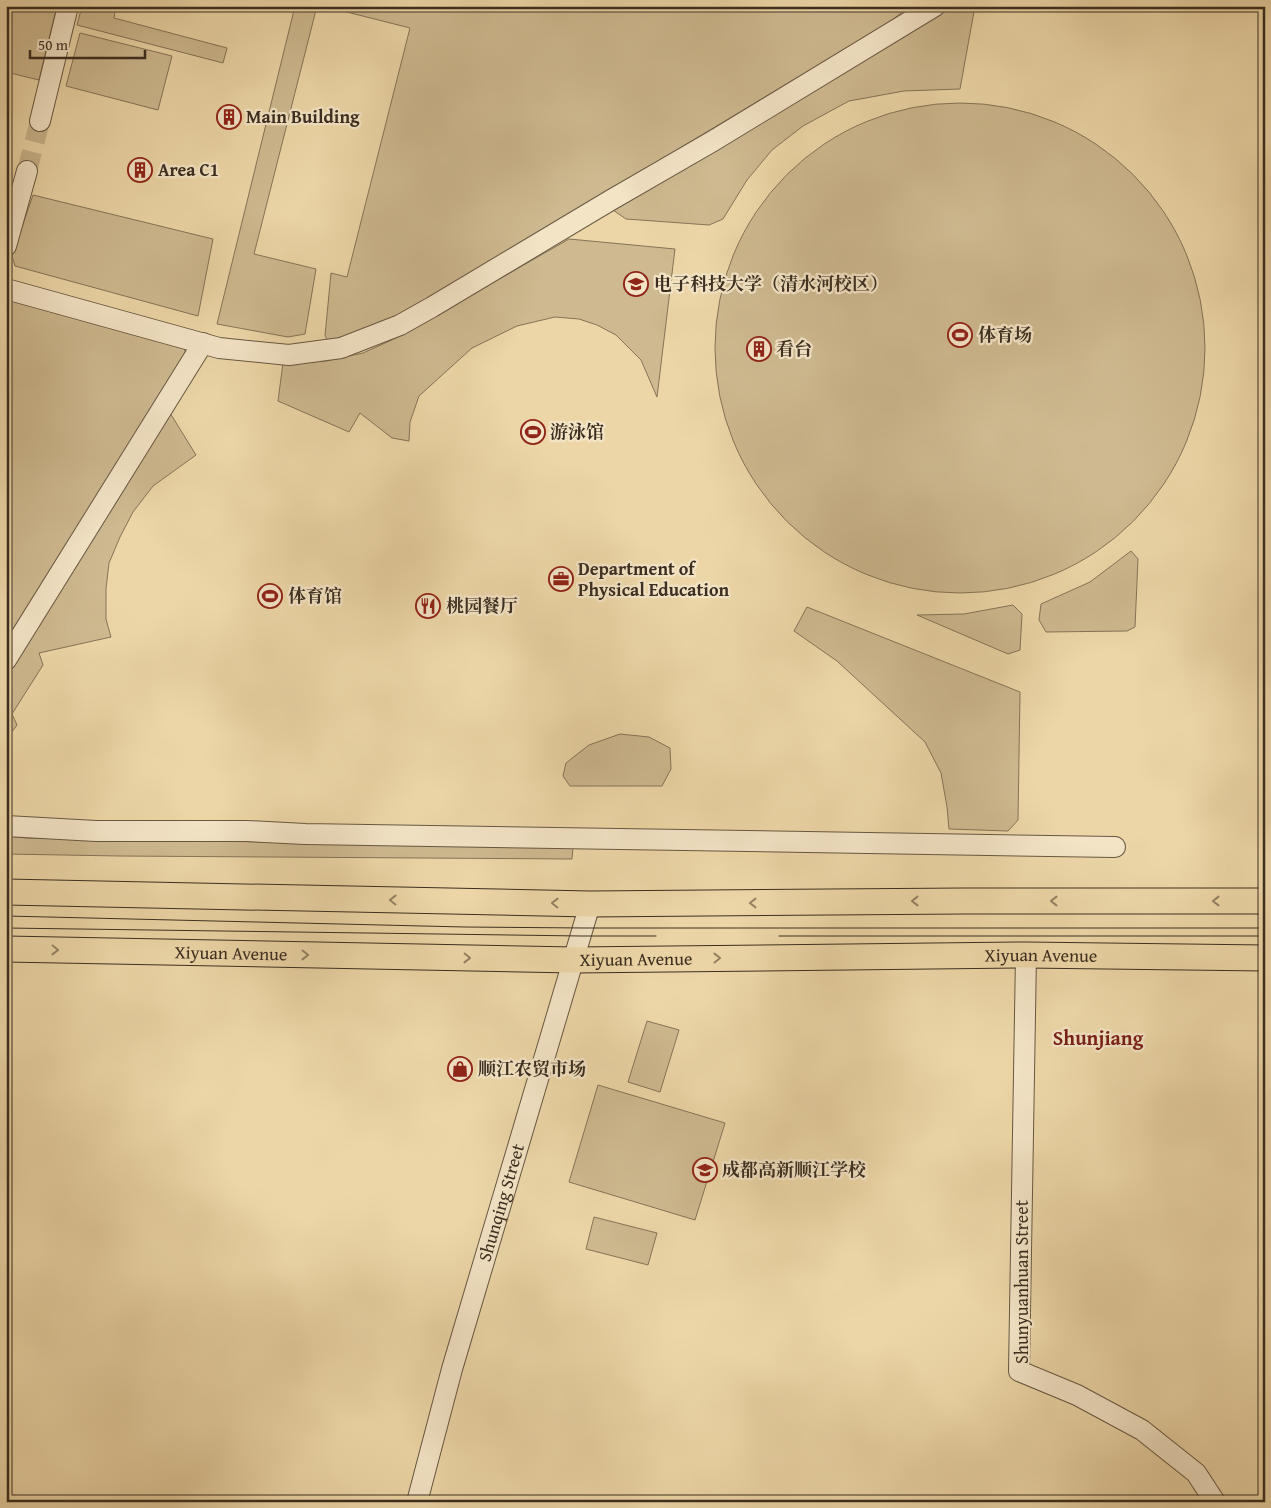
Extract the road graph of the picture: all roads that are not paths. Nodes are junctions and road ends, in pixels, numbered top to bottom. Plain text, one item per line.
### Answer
1 (68, 6) edge
2 (935, 6) edge
3 (40, 121) tunnel mouth
4 (27, 171) tunnel mouth
5 (6, 246) edge
6 (6, 289) edge
7 (203, 343) junction
8 (6, 660) edge
9 (6, 826) edge
10 (1115, 847) dead end
11 (6, 892) edge
12 (1265, 901) edge
13 (590, 904) junction
14 (6, 949) edge
15 (1026, 955) junction
16 (1265, 958) edge
17 (574, 960) junction
18 (417, 1502) edge
19 (1214, 1502) edge

1 - 3 street
2 - 7 street
4 - 5 street
6 - 7 street
7 - 8 street
9 - 10 street
13 -> 11 main road
12 -> 13 main road
13 - 17 street, Shunqing Street
14 -> 17 main road, Xiyuan Avenue
15 - 16 main road, Xiyuan Avenue
17 -> 15 main road, Xiyuan Avenue
15 - 19 street, Shunyuanhuan Street
17 - 18 street, Shunqing Street

